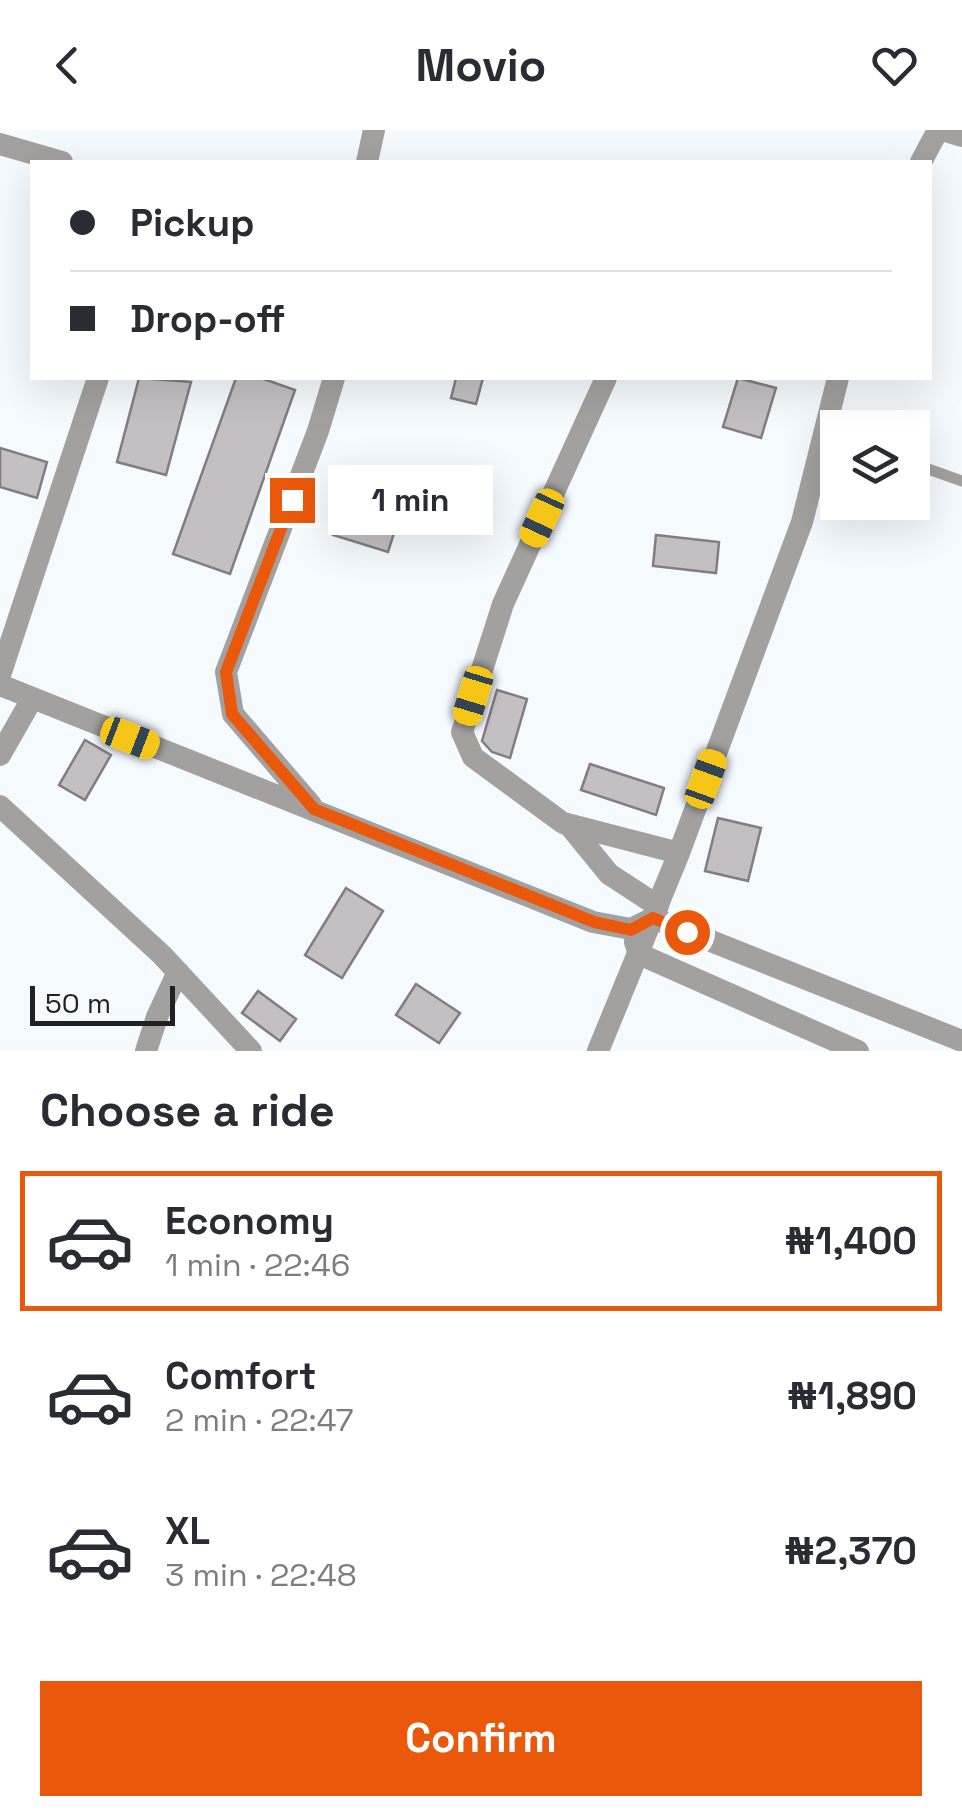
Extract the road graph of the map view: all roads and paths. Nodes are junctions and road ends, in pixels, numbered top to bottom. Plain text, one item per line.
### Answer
1 (374, 130) edge
2 (940, 130) edge
3 (962, 136) edge
4 (0, 144) edge
5 (55, 160) edge
6 (367, 160) edge
7 (922, 160) edge
8 (97, 380) edge
9 (333, 380) edge
10 (605, 380) edge
11 (838, 380) edge
12 (930, 470) edge
13 (962, 481) edge
14 (0, 675) edge
15 (0, 685) edge
16 (32, 699) junction
17 (0, 755) edge
18 (0, 806) edge
19 (314, 809) junction
20 (569, 826) junction
21 (679, 853) junction
22 (655, 912) junction
23 (631, 930) junction
24 (639, 954) junction
25 (178, 972) junction
26 (962, 1041) edge
27 (146, 1051) edge
28 (250, 1051) edge
29 (598, 1051) edge
30 (858, 1051) edge

1 - 6 street
2 - 3 street
2 - 7 street
4 - 5 street
8 - 14 street
9 - 19 street
10 - 20 street
11 - 21 street
12 - 13 lane
15 - 16 street
16 - 17 street
16 - 19 street
18 - 25 street
19 - 23 street
20 - 21 street
20 - 22 street
21 - 22 street
22 - 23 street
22 - 24 street
22 - 26 street
23 - 24 street
24 - 29 street
24 - 30 street
25 - 27 street
25 - 28 street

